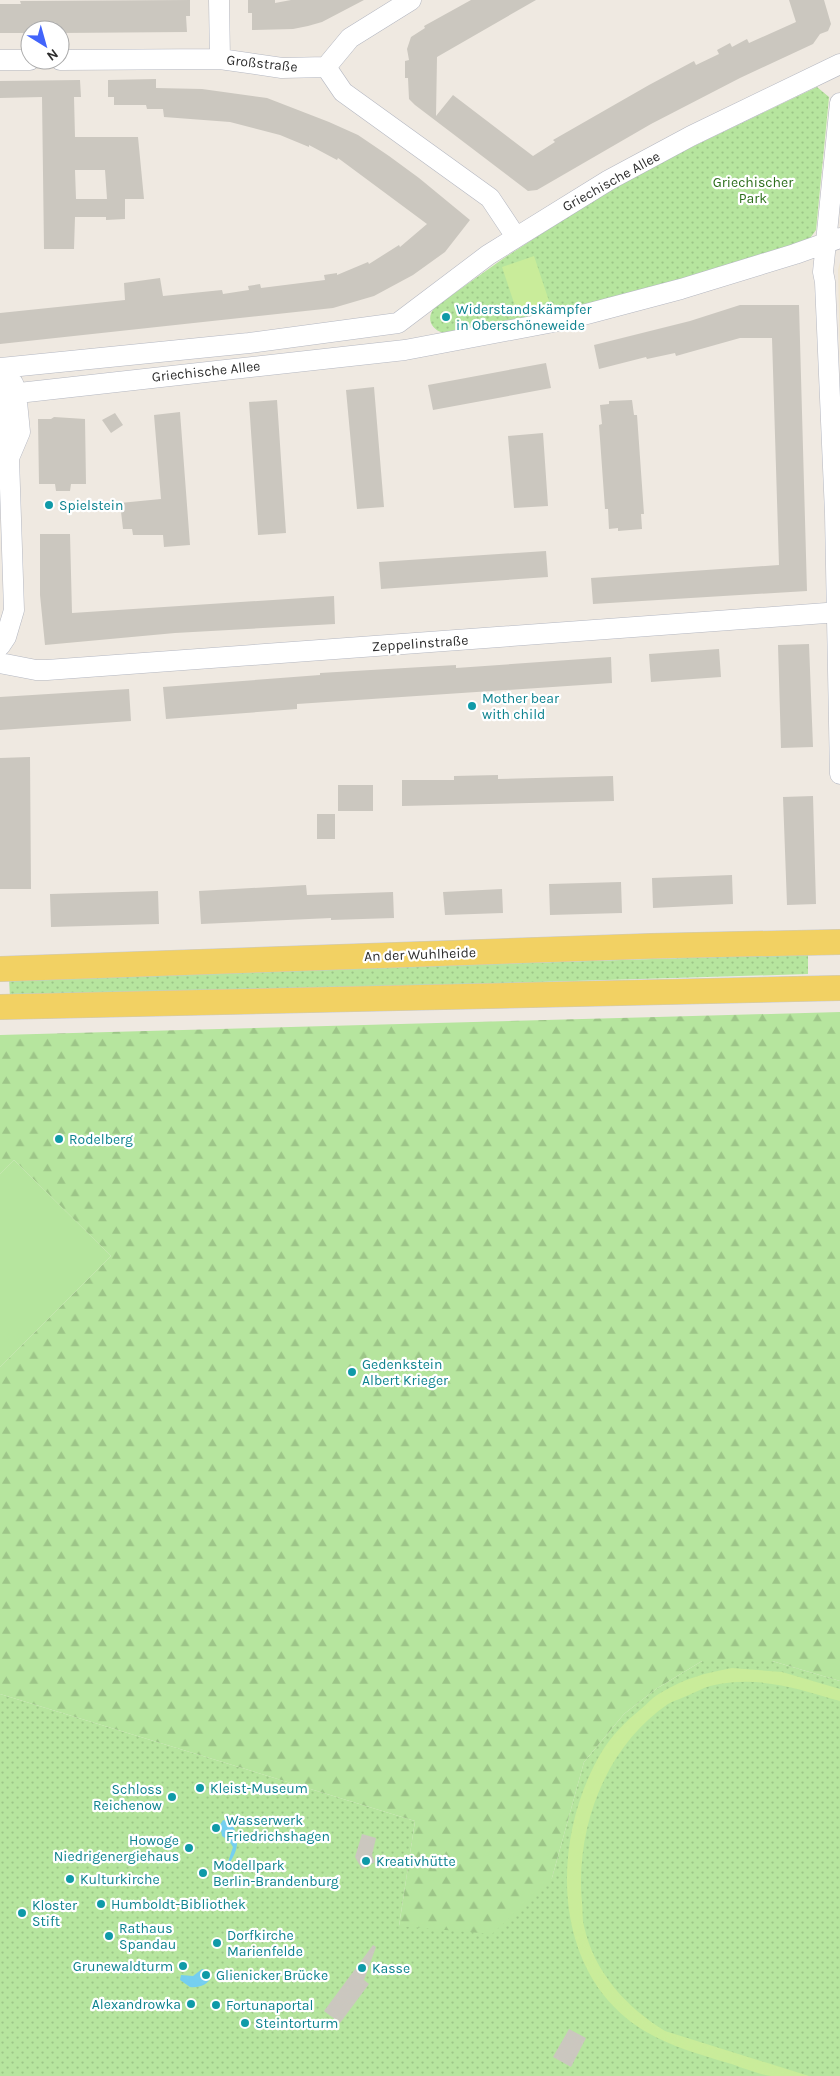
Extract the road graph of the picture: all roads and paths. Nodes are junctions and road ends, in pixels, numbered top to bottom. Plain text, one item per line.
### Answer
1 (219, 0) edge
2 (411, 0) edge
3 (220, 59) junction
4 (0, 60) edge
5 (20, 60) edge
6 (70, 60) edge
7 (840, 64) edge
8 (326, 67) junction
9 (840, 103) edge
10 (516, 237) junction
11 (833, 241) edge
12 (398, 323) junction
13 (405, 350) junction
14 (4, 368) edge
15 (8, 393) edge
16 (5, 452) edge
17 (838, 613) edge
18 (0, 646) edge
19 (0, 663) edge
20 (840, 774) edge
21 (840, 942) edge
22 (0, 969) edge
23 (840, 988) edge
24 (0, 1007) edge

1 - 3 street
2 - 8 street
3 - 6 street, Großstraße
3 - 8 street, Großstraße
4 - 5 street
7 - 10 street, Griechische Allee
8 - 10 street
9 - 11 street
10 - 12 street, Griechische Allee
11 - 13 street, Griechische Allee
11 - 17 street
12 - 13 street
12 - 14 street, Griechische Allee
13 - 15 street, Griechische Allee
14 - 15 street
15 - 16 street
16 - 18 street
17 - 19 street, Zeppelinstraße
17 - 20 street
21 - 22 main road, An der Wuhlheide
23 - 24 main road

